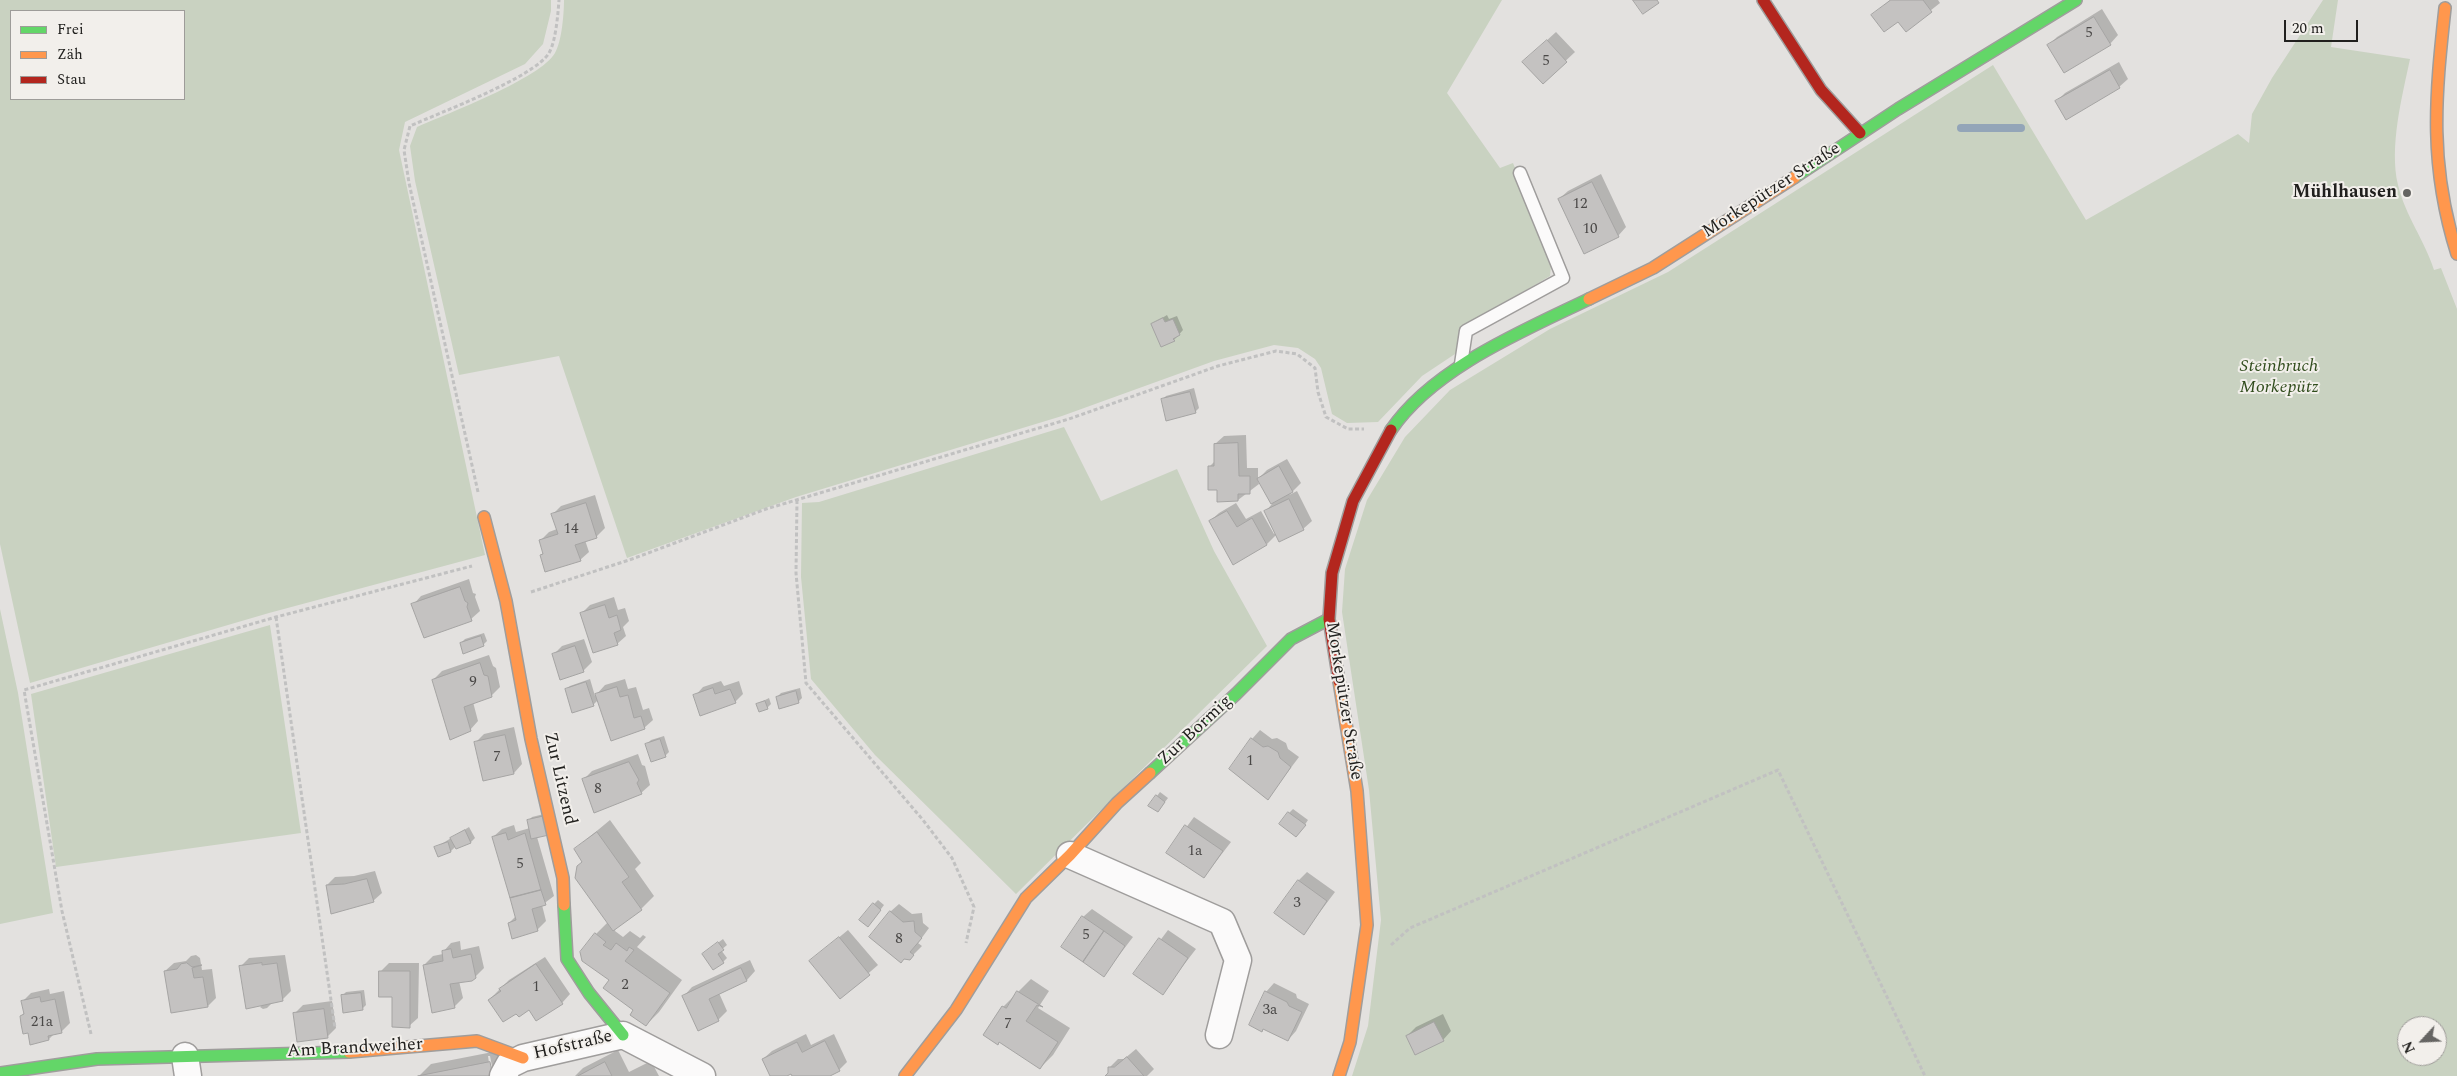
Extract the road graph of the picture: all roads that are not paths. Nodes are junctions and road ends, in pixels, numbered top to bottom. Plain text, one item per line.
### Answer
1 (1763, 0) edge
2 (2076, 0) edge
3 (2446, 6) edge
4 (1860, 133) junction
5 (1520, 173) dead end
6 (2457, 254) edge
7 (1461, 366) junction
8 (484, 517) road end
9 (1329, 618) junction
10 (1070, 855) junction
11 (623, 1035) junction
12 (1219, 1035) dead end
13 (523, 1058) junction
14 (187, 1066) edge
15 (0, 1072) edge
16 (504, 1076) edge
17 (702, 1076) edge
18 (905, 1076) edge
19 (1339, 1076) edge

1 - 4 street
2 - 4 street, Morkepützer Straße
3 - 6 street
4 - 7 street, Morkepützer Straße
5 - 7 lane
7 - 9 street, Morkepützer Straße
8 - 11 street, Zur Litzend
9 - 10 street, Zur Bormig
9 - 19 street, Morkepützer Straße
10 - 12 street
10 - 18 street, Zur Bormig
11 - 13 street, Hofstraße
11 - 17 street, Hofstraße
13 - 14 street, Am Brandweiher
13 - 16 street, Hofstraße
14 - 15 street, Am Brandweiher

